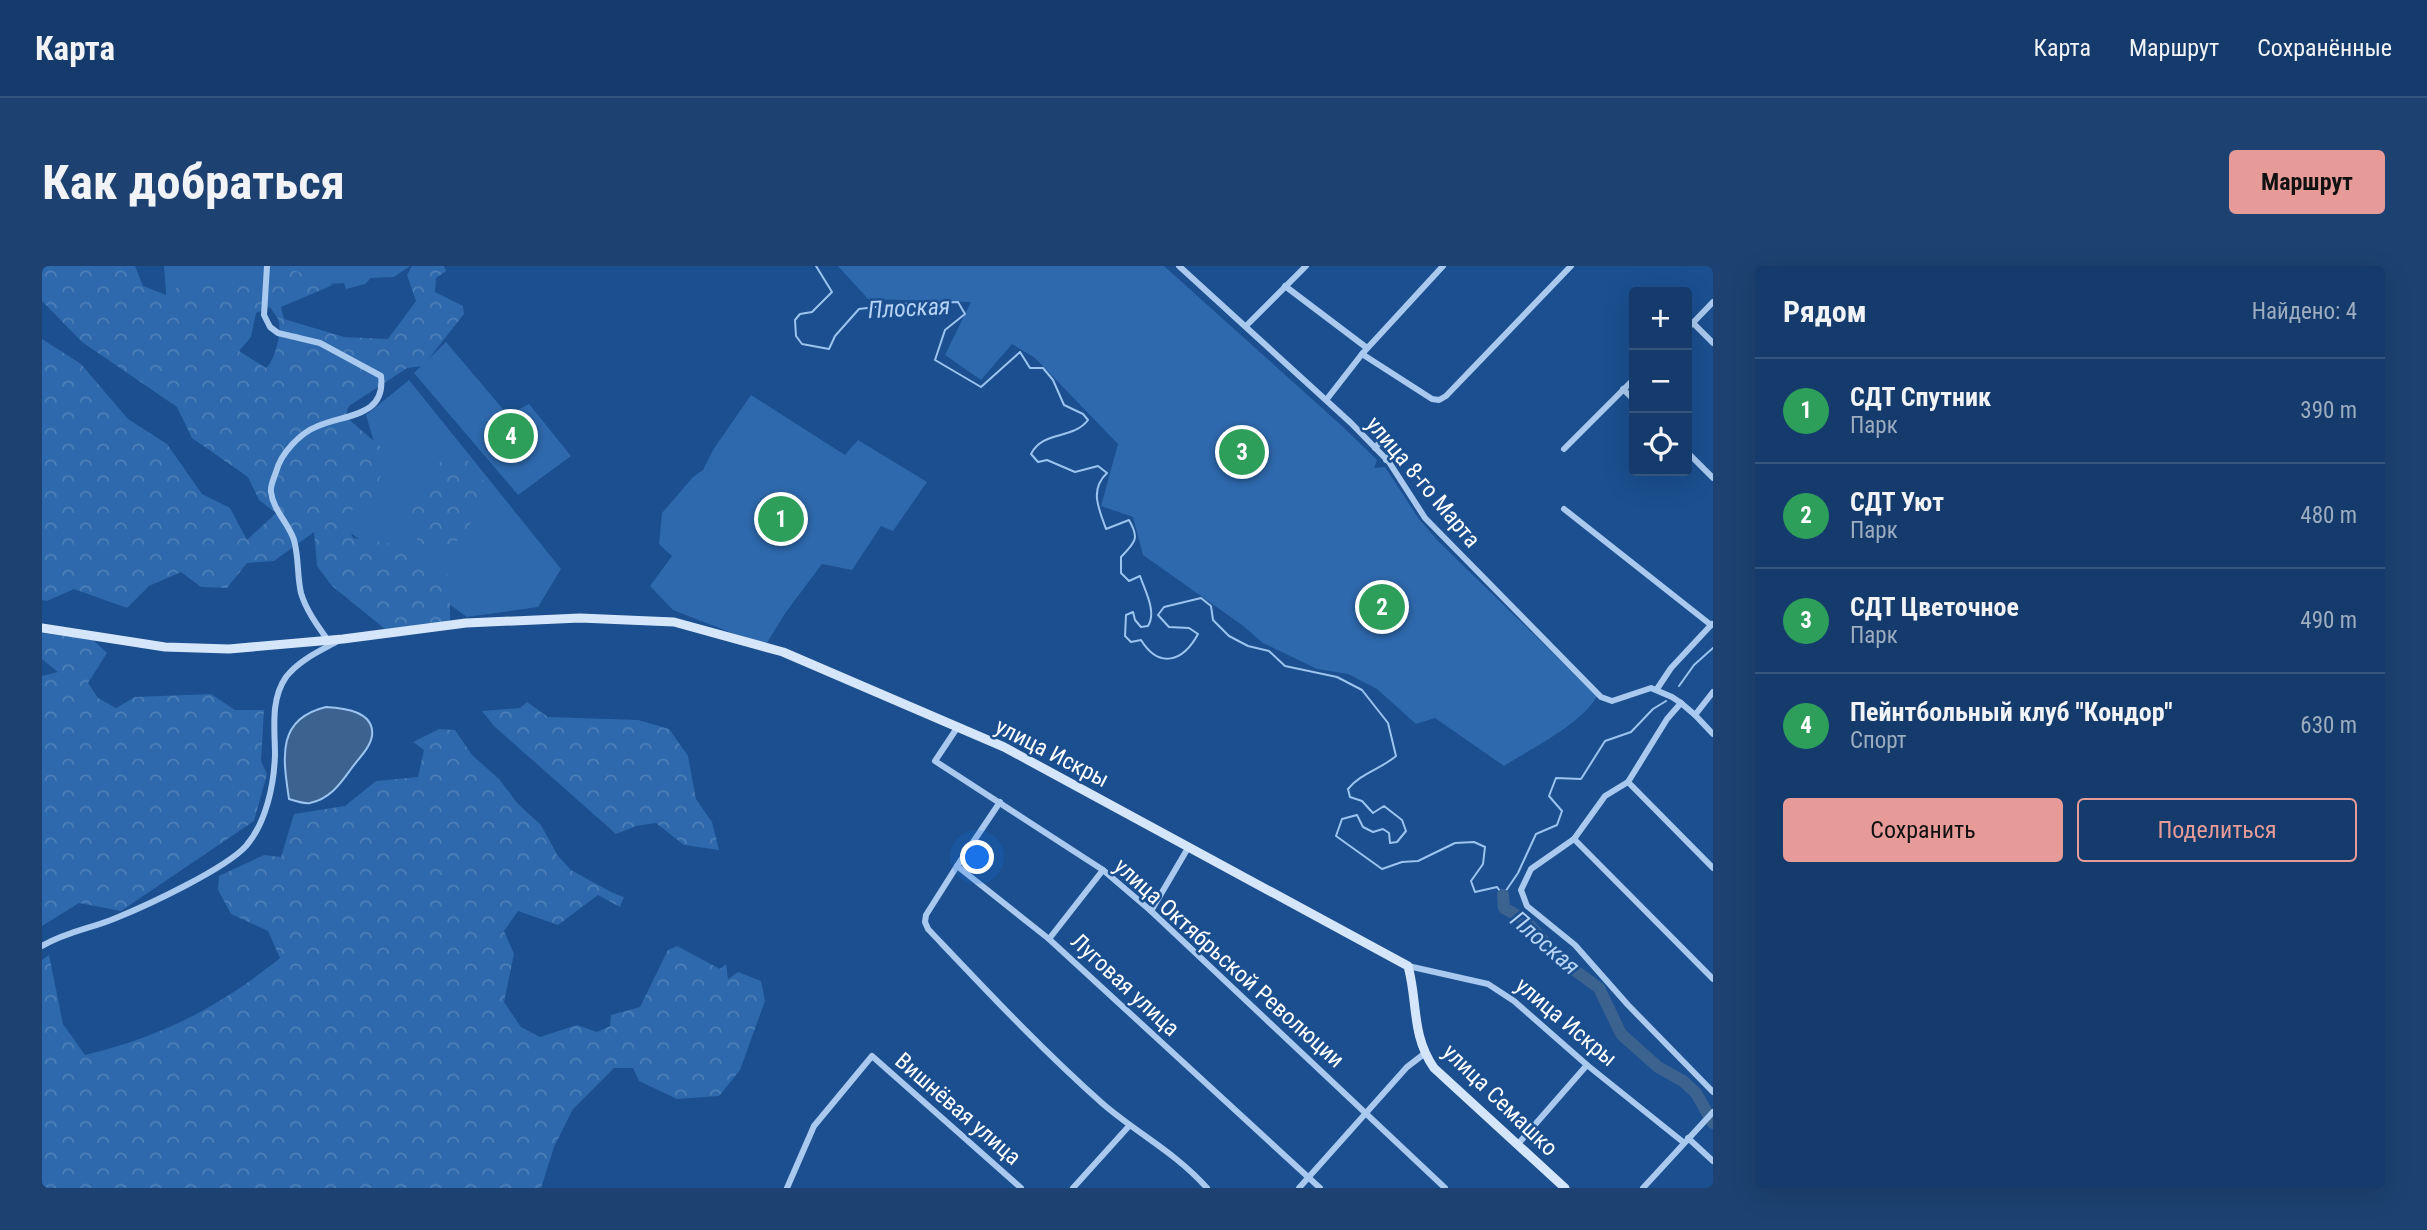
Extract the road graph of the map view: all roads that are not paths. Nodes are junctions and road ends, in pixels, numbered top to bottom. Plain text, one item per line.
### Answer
1 (267, 266) edge
2 (1306, 266) edge
3 (1443, 266) edge
4 (1571, 266) edge
5 (1184, 267) edge
6 (1285, 286) junction
7 (1713, 302) edge
8 (1693, 323) joint
9 (1246, 326) junction
10 (1713, 343) edge
11 (1364, 351) junction
12 (1629, 384) edge
13 (1623, 389) junction
14 (1629, 395) edge
15 (1326, 398) junction
16 (1385, 436) dead end
17 (1397, 447) dead end
18 (1375, 448) junction
19 (1564, 449) dead end
20 (1692, 457) edge
21 (1386, 460) junction
22 (1713, 478) edge
23 (1564, 509) dead end
24 (1712, 624) edge
25 (42, 628) edge
26 (327, 639) junction
27 (343, 639) junction
28 (1657, 689) junction
29 (1713, 692) edge
30 (1681, 703) junction
31 (1695, 715) junction
32 (957, 728) junction
33 (1713, 734) edge
34 (1628, 782) junction
35 (1000, 802) junction
36 (1574, 838) junction
37 (1188, 848) junction
38 (957, 866) junction
39 (1713, 868) edge
40 (1103, 870) junction
41 (1151, 911) junction
42 (1049, 939) junction
43 (42, 946) edge
44 (1408, 966) junction
45 (1713, 979) edge
46 (1424, 1054) junction
47 (1587, 1065) junction
48 (1713, 1092) edge
49 (1713, 1112) edge
50 (1366, 1113) junction
51 (1129, 1126) junction
52 (1686, 1140) junction
53 (1518, 1144) junction
54 (1713, 1161) edge
55 (1308, 1177) junction
56 (1648, 1186) edge
57 (787, 1188) edge
58 (1021, 1188) edge
59 (1073, 1188) edge
60 (1207, 1188) edge
61 (1299, 1188) edge
62 (1320, 1188) edge
63 (1445, 1188) edge
64 (1564, 1188) edge

1 - 26 street
2 - 6 street
3 - 11 street
4 - 11 street
5 - 9 street, улица 8-го Марта
6 - 9 street
6 - 11 street
7 - 8 street
8 - 10 street
9 - 15 street, улица 8-го Марта
11 - 15 street
12 - 13 street
13 - 14 street
13 - 19 street
15 - 18 street, улица 8-го Марта
16 - 18 street
17 - 21 street
18 - 21 street, улица 8-го Марта
20 - 22 street
21 - 28 street, улица 8-го Марта
23 - 24 street
24 - 28 street
25 - 26 main road, улица Искры
26 - 27 main road, улица Искры
27 - 32 main road, улица Искры
27 - 43 street
28 - 30 street
29 - 31 street
30 - 31 street
30 - 34 street
31 - 33 street
32 - 35 street, улица Октябрьской Революции
32 - 37 main road, улица Искры
34 - 36 street
34 - 39 street
35 - 38 street
35 - 40 street, улица Октябрьской Революции
36 - 45 street
36 - 48 street
37 - 41 street
37 - 44 main road, улица Искры
38 - 42 street, Луговая улица
38 - 51 street
40 - 41 street, улица Октябрьской Революции
40 - 42 street
41 - 50 street, улица Октябрьской Революции
42 - 55 street, Луговая улица
44 - 46 main road, улица Семашко
44 - 47 street, улица Искры
46 - 50 street
46 - 53 main road, улица Семашко
47 - 52 street, улица Искры
47 - 53 street
49 - 52 street
50 - 55 street
50 - 63 street, улица Октябрьской Революции
51 - 59 street
51 - 60 street
52 - 54 street, улица Искры
52 - 56 street
53 - 64 main road, улица Семашко
55 - 61 street
55 - 62 street, Луговая улица
57 - 58 street, Вишнёвая улица

